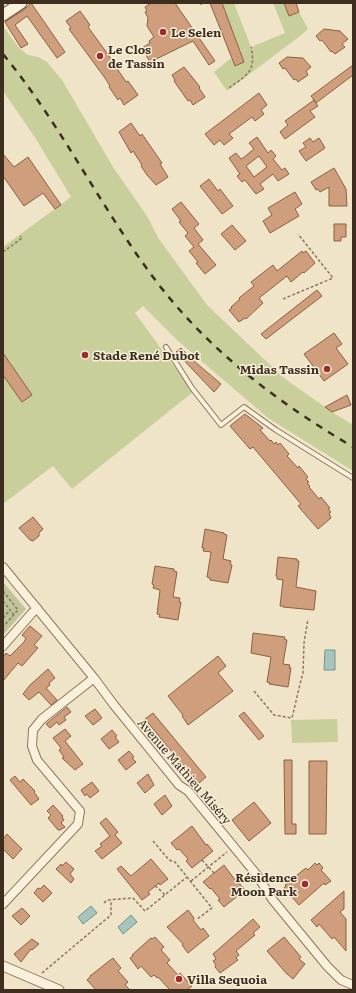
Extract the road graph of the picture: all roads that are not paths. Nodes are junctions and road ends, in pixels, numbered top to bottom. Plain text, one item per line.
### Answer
1 (21, 3) edge
2 (3, 16) edge
3 (166, 347) dead end
4 (353, 478) edge
5 (3, 567) edge
6 (37, 608) junction
7 (3, 646) edge
8 (94, 678) junction
9 (3, 904) edge
10 (3, 966) edge
11 (353, 985) edge
12 (59, 990) edge

1 - 2 main road
3 - 4 lane
5 - 6 street, Avenue Mathieu Miséry
6 - 7 street
6 - 8 street, Avenue Mathieu Miséry
8 - 9 street
8 - 11 street, Avenue Mathieu Miséry
10 - 12 street

